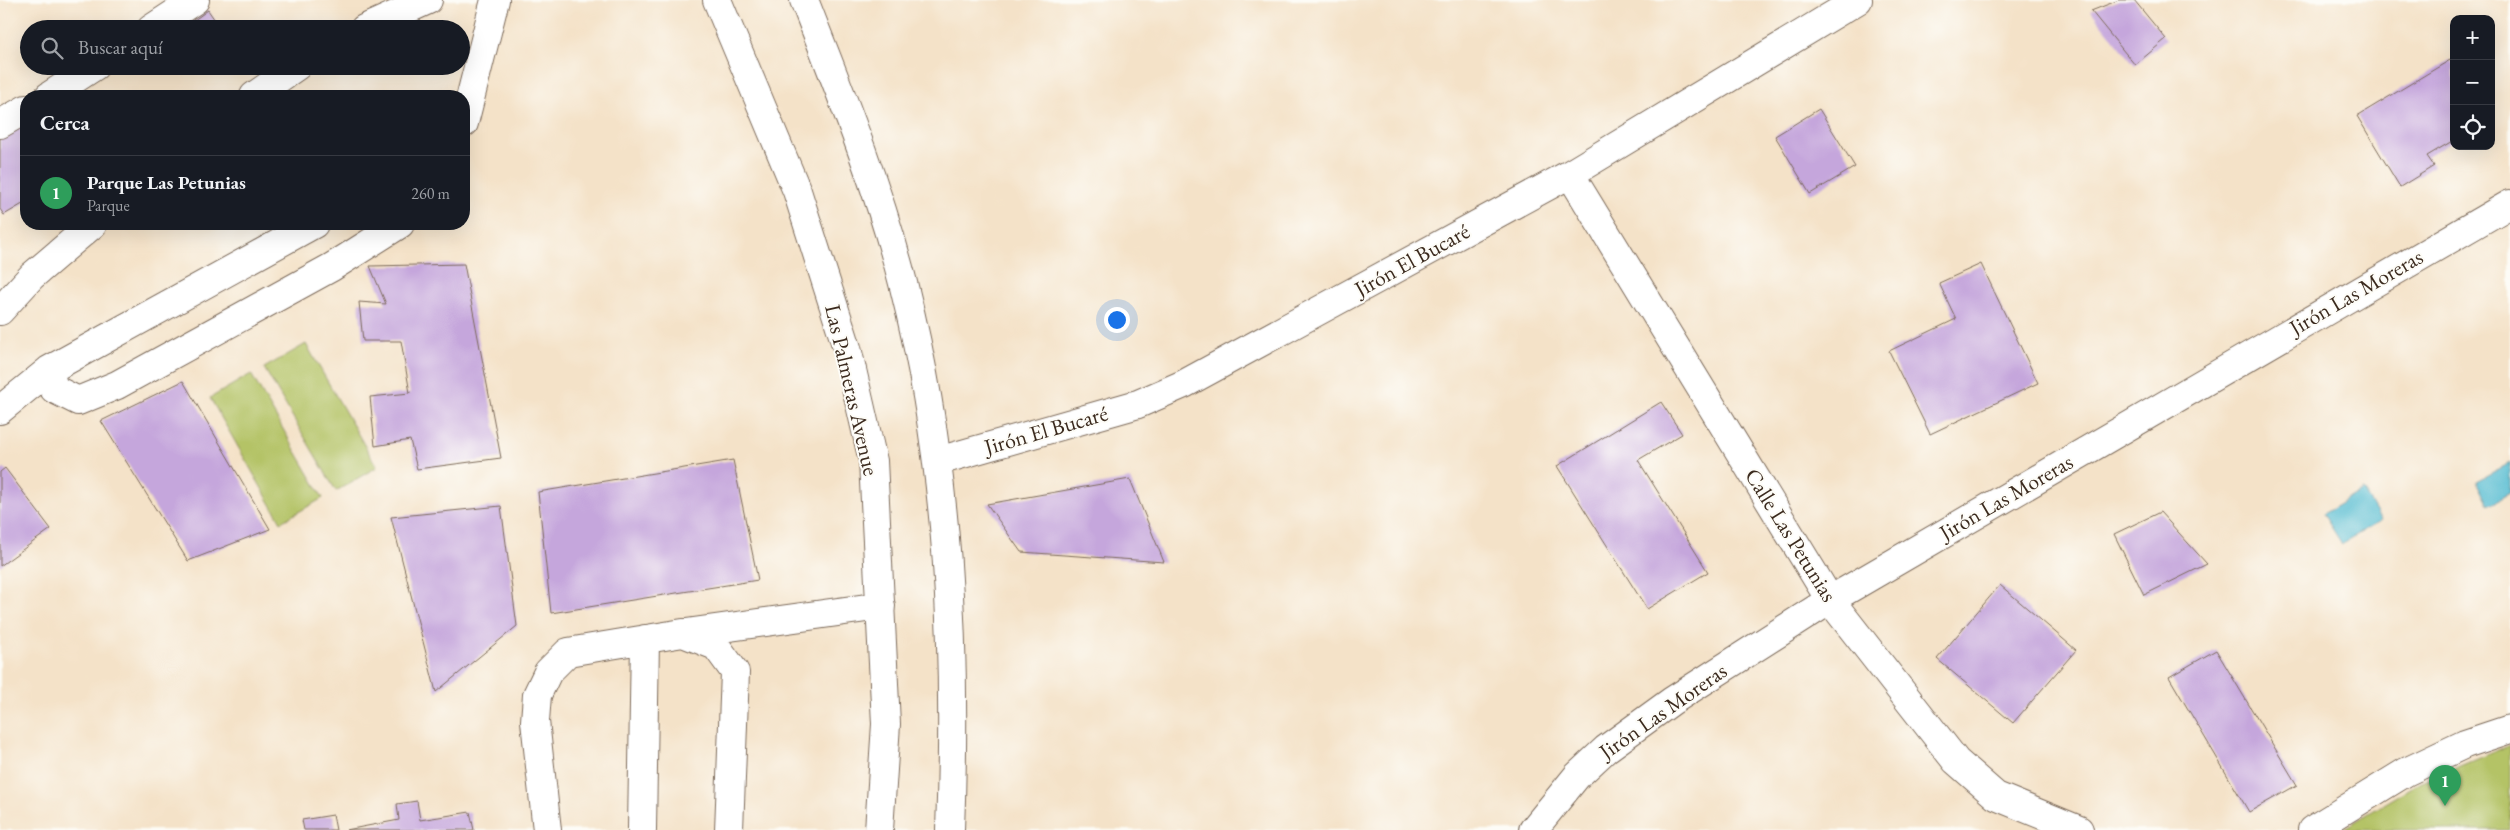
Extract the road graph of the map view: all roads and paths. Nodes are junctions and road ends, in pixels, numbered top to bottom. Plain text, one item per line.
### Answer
1 (195, 0) edge
2 (428, 0) edge
3 (496, 0) edge
4 (717, 0) edge
5 (804, 0) edge
6 (1858, 0) edge
7 (165, 20) edge
8 (384, 20) edge
9 (80, 75) edge
10 (284, 75) edge
11 (58, 90) edge
12 (263, 90) edge
13 (470, 100) edge
14 (20, 112) edge
15 (0, 124) edge
16 (1570, 174) junction
17 (2510, 204) edge
18 (86, 230) edge
19 (303, 230) edge
20 (390, 230) edge
21 (0, 311) edge
22 (49, 370) junction
23 (0, 410) edge
24 (938, 461) junction
25 (1830, 600) junction
26 (881, 606) junction
27 (683, 633) junction
28 (645, 639) junction
29 (2510, 729) edge
30 (547, 830) edge
31 (642, 830) edge
32 (729, 830) edge
33 (879, 830) edge
34 (950, 830) edge
35 (1533, 830) edge
36 (2080, 830) edge
37 (2312, 830) edge

1 - 7 street
2 - 8 street
3 - 13 street
4 - 26 street, Las Palmeras Avenue
5 - 24 street
6 - 16 street, Jirón El Bucaré
9 - 11 street
10 - 12 street
14 - 15 street
16 - 24 street, Jirón El Bucaré
16 - 25 street, Calle Las Petunias
17 - 25 street, Jirón Las Moreras
18 - 21 street
19 - 22 street
20 - 22 street
22 - 23 street
24 - 34 street
25 - 35 street, Jirón Las Moreras
25 - 36 street, Calle Las Petunias
26 - 27 street
26 - 33 street, Las Palmeras Avenue
27 - 28 street
27 - 32 street
28 - 30 street
28 - 31 street
29 - 37 street

